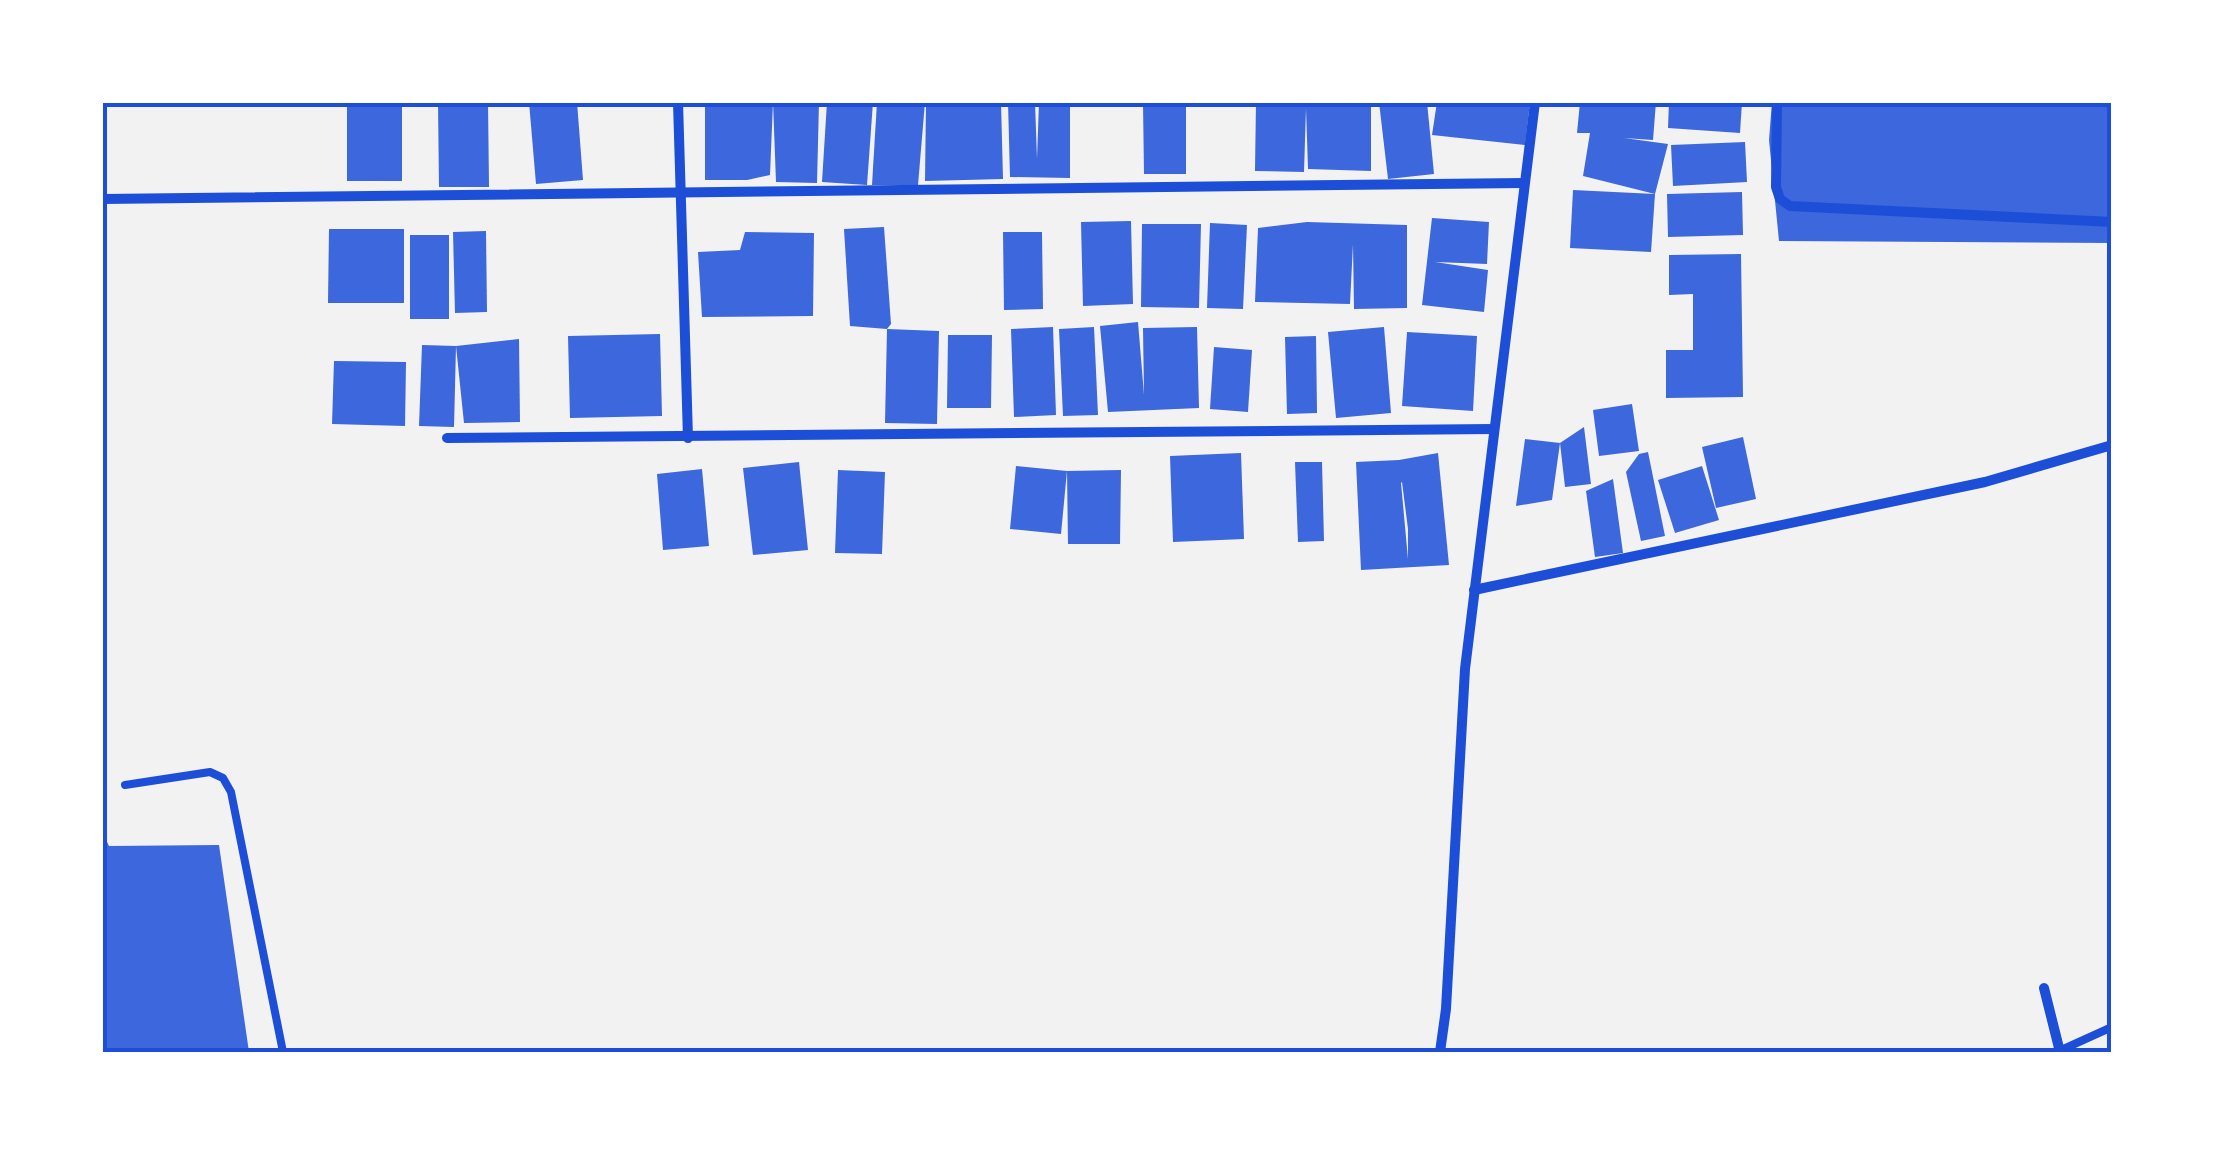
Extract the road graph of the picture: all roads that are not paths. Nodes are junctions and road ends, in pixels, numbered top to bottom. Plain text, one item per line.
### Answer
1 (678, 102) edge
2 (1534, 102) edge
3 (1777, 102) edge
4 (1524, 183) junction
5 (682, 190) junction
6 (102, 199) edge
7 (2112, 222) edge
8 (1494, 429) junction
9 (447, 438) dead end
10 (688, 438) junction
11 (2112, 444) edge
12 (1474, 590) junction
13 (125, 785) dead end
14 (2044, 988) dead end
15 (2112, 1027) edge
16 (283, 1052) edge
17 (1440, 1052) edge
18 (2060, 1052) edge

1 - 5 street
2 - 4 street
3 - 7 street
4 - 5 street
4 - 8 street
5 - 6 street
5 - 10 street
8 - 10 street
8 - 12 street
9 - 10 street
11 - 12 street
12 - 17 street
13 - 16 lane
14 - 18 street
15 - 18 lane

